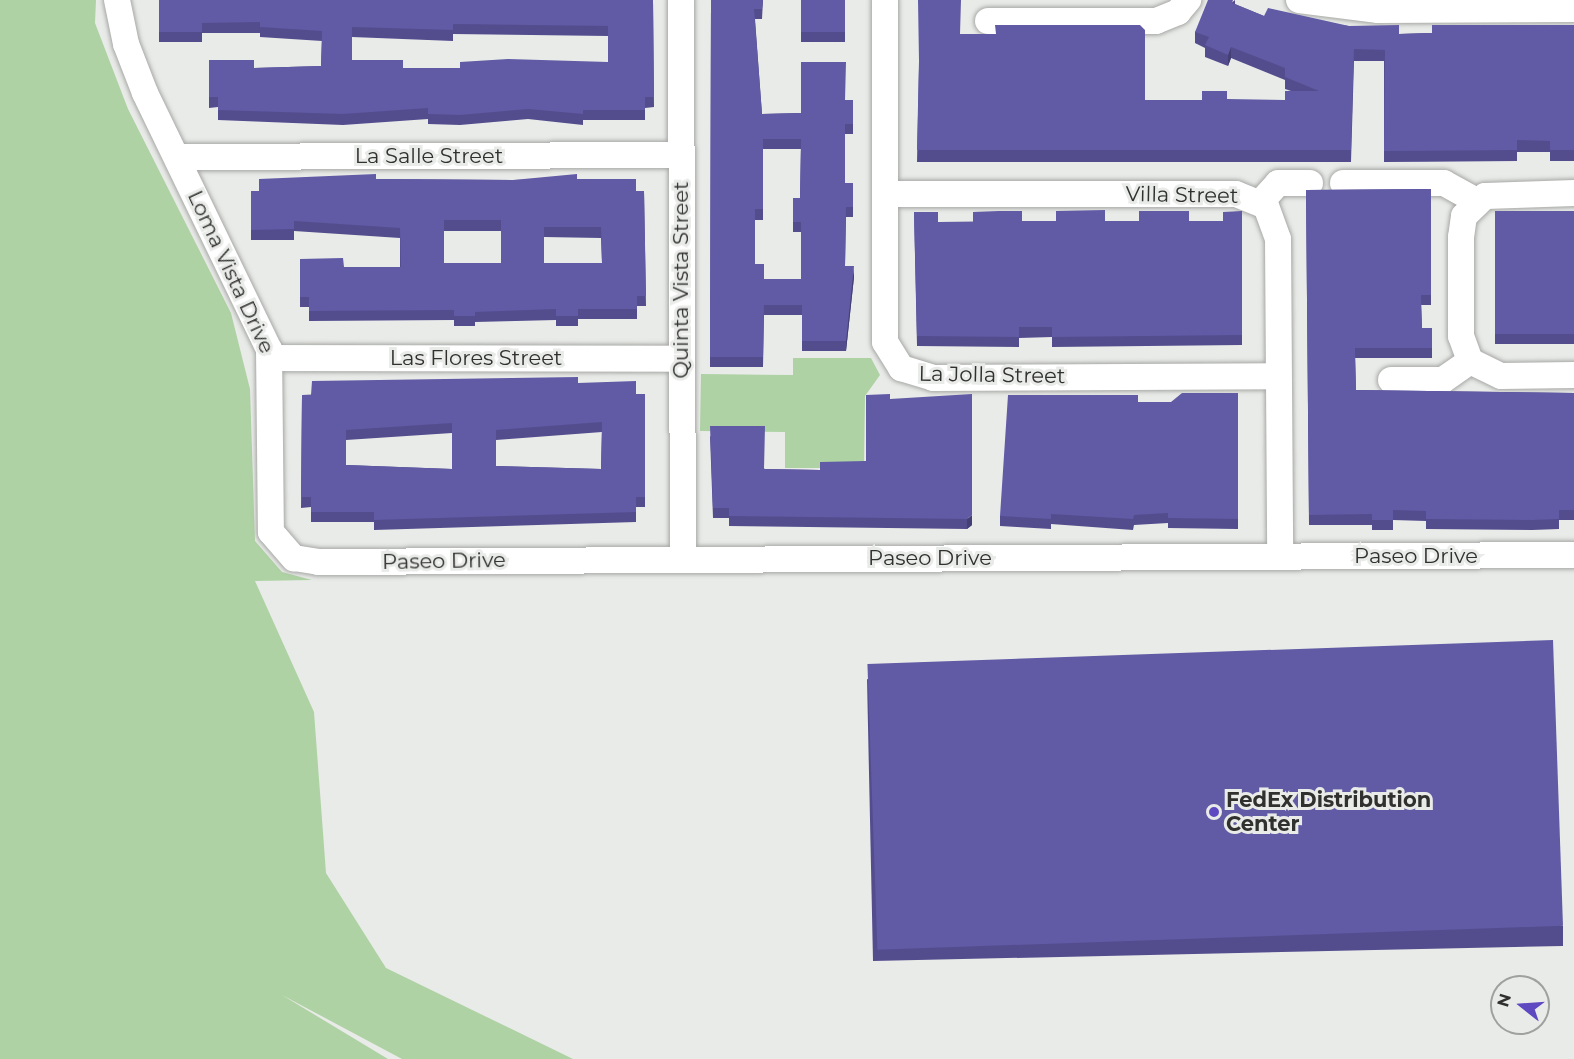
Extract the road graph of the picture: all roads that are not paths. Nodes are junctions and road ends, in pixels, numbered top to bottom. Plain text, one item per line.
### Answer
1 (117, 0) edge
2 (681, 0) edge
3 (885, 0) edge
4 (1188, 0) edge
5 (1299, 0) edge
6 (1574, 9) edge
7 (1054, 10) edge
8 (988, 21) dead end
9 (681, 155) junction
10 (177, 157) junction
11 (1310, 183) dead end
12 (1343, 183) dead end
13 (1574, 193) edge
14 (886, 194) junction
15 (1476, 201) junction
16 (1261, 202) junction
17 (272, 358) junction
18 (681, 358) junction
19 (1470, 361) junction
20 (1574, 375) edge
21 (1277, 376) junction
22 (1391, 380) dead end
23 (287, 554) joint
24 (1574, 555) edge
25 (1280, 556) junction
26 (683, 560) junction

1 - 10 street, Loma Vista Drive
2 - 9 street, Quinta Vista Street
3 - 14 street, La Jolla Street
4 - 7 street
5 - 6 street
7 - 8 street
9 - 10 street, La Salle Street
9 - 18 street, Quinta Vista Street
10 - 17 street, Loma Vista Drive
11 - 16 street
12 - 15 street
13 - 15 street
14 - 16 street, Villa Street
14 - 21 street, La Jolla Street
15 - 19 street
16 - 21 street, Villa Street
17 - 18 street, Las Flores Street
17 - 23 street, Loma Vista Drive
18 - 26 street, Quinta Vista Street
19 - 20 street
19 - 22 street
21 - 25 street, Villa Street
23 - 26 street, Paseo Drive
24 - 25 street, Paseo Drive
25 - 26 street, Paseo Drive

